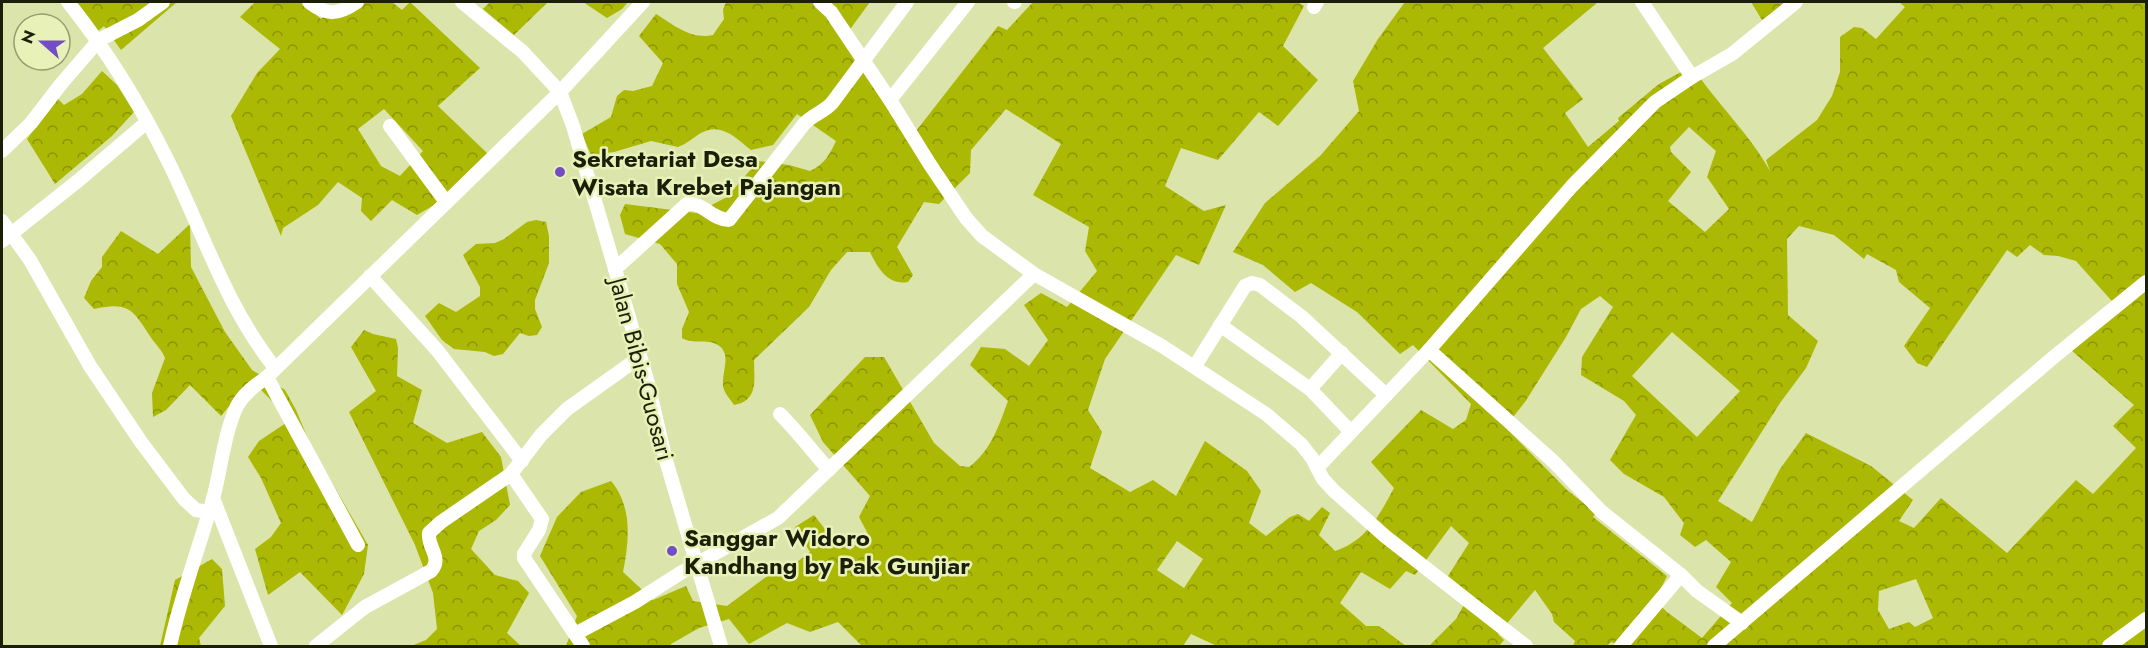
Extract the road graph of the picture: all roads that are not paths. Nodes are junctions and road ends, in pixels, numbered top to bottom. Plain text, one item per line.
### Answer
1 (68, 2) edge
2 (163, 2) edge
3 (309, 2) edge
4 (357, 2) edge
5 (462, 2) edge
6 (643, 2) edge
7 (820, 2) edge
8 (907, 2) edge
9 (968, 2) edge
10 (1642, 2) edge
11 (1796, 2) edge
12 (99, 40) junction
13 (863, 59) junction
14 (1692, 77) junction
15 (560, 92) junction
16 (891, 100) junction
17 (147, 122) junction
18 (390, 126) dead end
19 (2, 151) edge
20 (446, 202) junction
21 (2, 221) edge
22 (7, 237) edge
23 (615, 269) junction
24 (1034, 274) junction
25 (370, 276) junction
26 (2146, 282) edge
27 (1220, 325) junction
28 (1429, 351) junction
29 (1342, 353) junction
30 (640, 357) junction
31 (1196, 366) junction
32 (271, 373) junction
33 (1310, 389) junction
34 (1386, 395) junction
35 (780, 414) dead end
36 (1351, 432) junction
37 (522, 461) junction
38 (1317, 468) junction
39 (829, 470) junction
40 (511, 474) junction
41 (213, 498) junction
42 (208, 512) junction
43 (358, 545) dead end
44 (697, 563) junction
45 (1681, 575) junction
46 (2146, 619) edge
47 (1742, 623) junction
48 (575, 634) junction
49 (170, 646) edge
50 (271, 646) edge
51 (316, 646) edge
52 (583, 646) edge
53 (721, 646) edge
54 (1526, 646) edge
55 (1621, 646) edge
56 (1714, 646) edge
57 (2109, 646) edge

1 - 12 street
2 - 12 street
3 - 4 street
5 - 15 street
6 - 15 street
7 - 13 street
8 - 13 street
9 - 16 street
10 - 14 street
11 - 14 street
12 - 17 street
12 - 19 street
13 - 16 street
13 - 23 street
14 - 28 street
15 - 20 street
15 - 23 street, Jalan Bibis-Guosari
16 - 24 street
17 - 22 street
17 - 32 street
18 - 20 street
20 - 25 street
21 - 22 street
22 - 42 street
23 - 30 street, Jalan Bibis-Guosari
24 - 31 street
24 - 39 street
25 - 32 street
25 - 37 street
26 - 47 street
27 - 29 street
27 - 31 street
27 - 33 street
28 - 34 street
28 - 45 street
29 - 33 street
29 - 34 street
30 - 37 street
30 - 44 street, Jalan Bibis-Guosari
31 - 38 street
32 - 41 street
32 - 43 street
33 - 36 street
34 - 36 street
35 - 39 street
36 - 38 street
37 - 40 street
38 - 54 street
39 - 44 street
40 - 48 street
40 - 51 street
41 - 42 street
41 - 50 street
42 - 49 street
44 - 48 street
44 - 53 street, Jalan Bibis-Guosari
45 - 47 street
45 - 55 street
46 - 57 street
47 - 56 street
48 - 52 street

